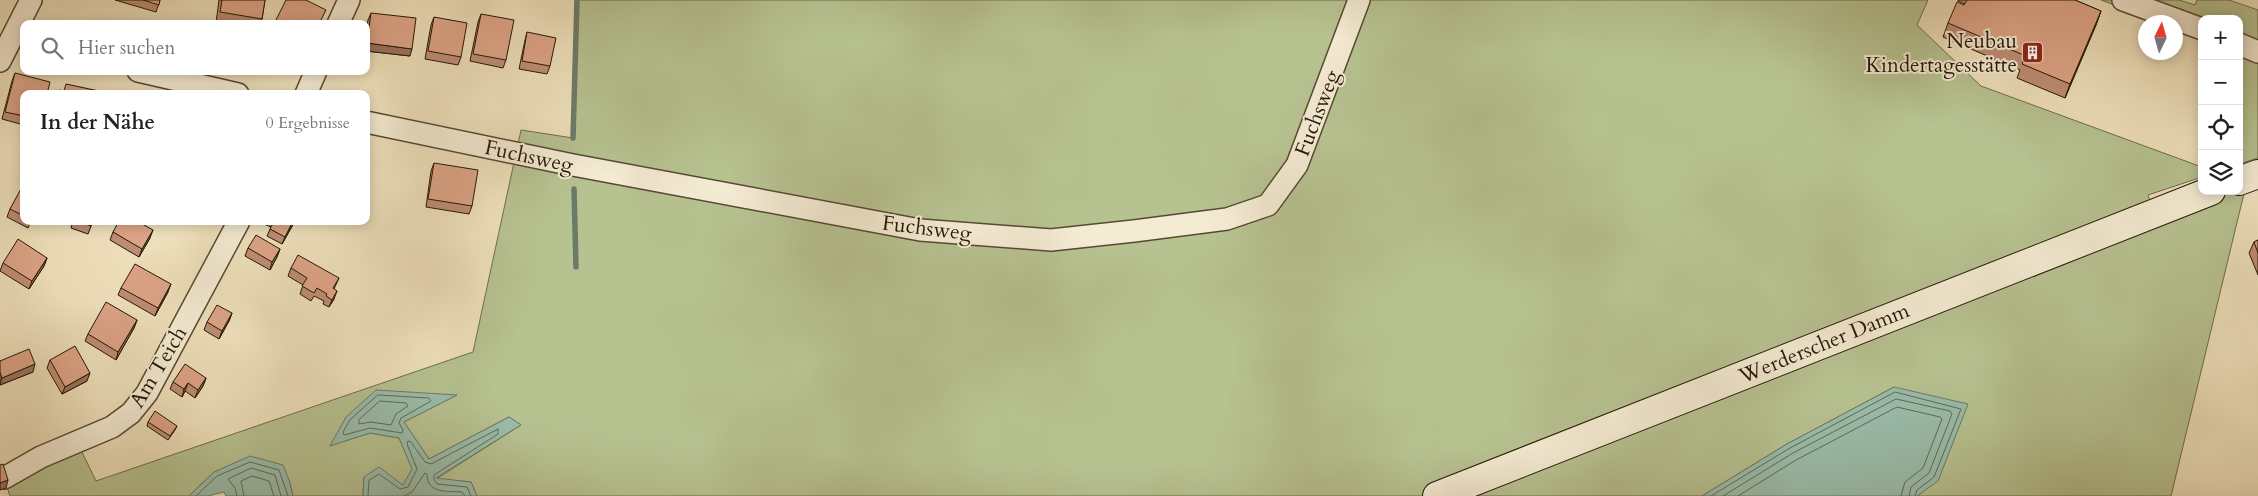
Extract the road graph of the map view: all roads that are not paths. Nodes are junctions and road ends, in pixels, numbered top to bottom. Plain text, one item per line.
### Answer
1 (31, 0) edge
2 (349, 0) edge
3 (1359, 0) edge
4 (2123, 0) edge
5 (22, 20) edge
6 (340, 20) edge
7 (20, 24) edge
8 (2198, 28) edge
9 (12, 42) edge
10 (2243, 46) edge
11 (2258, 52) edge
12 (0, 61) edge
13 (155, 75) edge
14 (314, 75) edge
15 (221, 90) edge
16 (308, 90) edge
17 (370, 123) edge
18 (2258, 174) edge
19 (2243, 180) edge
20 (2201, 195) edge
21 (237, 225) edge
22 (4, 478) edge
23 (1437, 496) edge

1 - 5 street
2 - 6 street
3 - 17 street, Fuchsweg
4 - 8 street
7 - 9 street
9 - 12 street
10 - 11 street
13 - 15 street
14 - 16 street
18 - 19 street
20 - 23 street, Werderscher Damm
21 - 22 street, Am Teich

